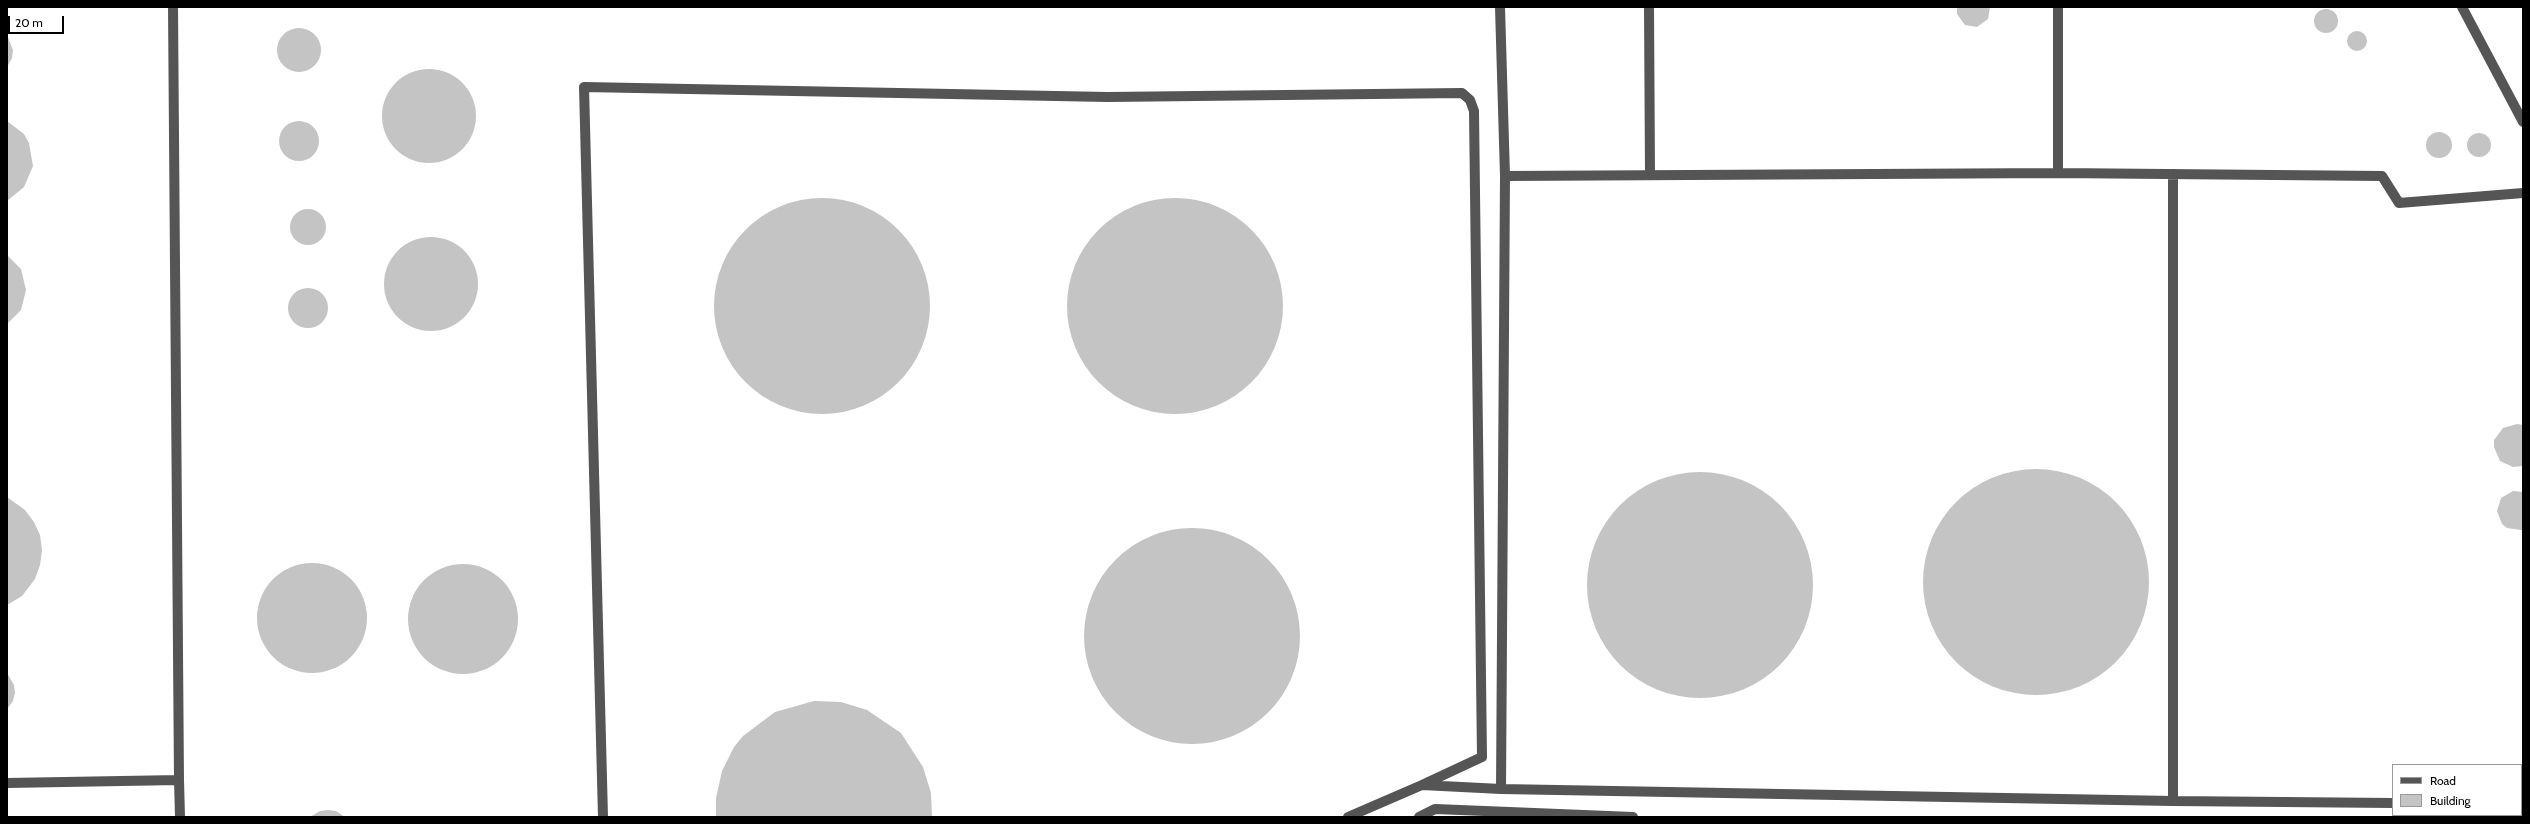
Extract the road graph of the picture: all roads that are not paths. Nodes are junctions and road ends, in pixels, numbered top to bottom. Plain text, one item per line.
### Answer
1 (173, 7) edge
2 (1500, 7) edge
3 (1649, 7) edge
4 (2058, 7) edge
5 (2462, 7) edge
6 (2523, 122) edge
7 (2058, 173) junction
8 (2173, 174) junction
9 (1505, 176) junction
10 (1650, 176) junction
11 (2523, 193) edge
12 (179, 780) junction
13 (7, 783) edge
14 (1422, 785) junction
15 (1501, 789) junction
16 (2173, 801) junction
17 (2392, 803) edge
18 (180, 817) edge
19 (603, 817) edge
20 (1348, 817) edge
21 (1419, 817) edge
22 (1633, 817) edge

1 - 12 street
2 - 9 street
3 - 10 street
4 - 7 street
5 - 6 street
7 - 8 street
7 - 10 street
8 - 11 street
8 - 16 street
9 - 10 street
9 - 15 street
12 - 13 street
12 - 18 street
14 - 15 street
14 - 19 street
14 - 20 street
15 - 16 street
16 - 17 street
21 - 22 street

